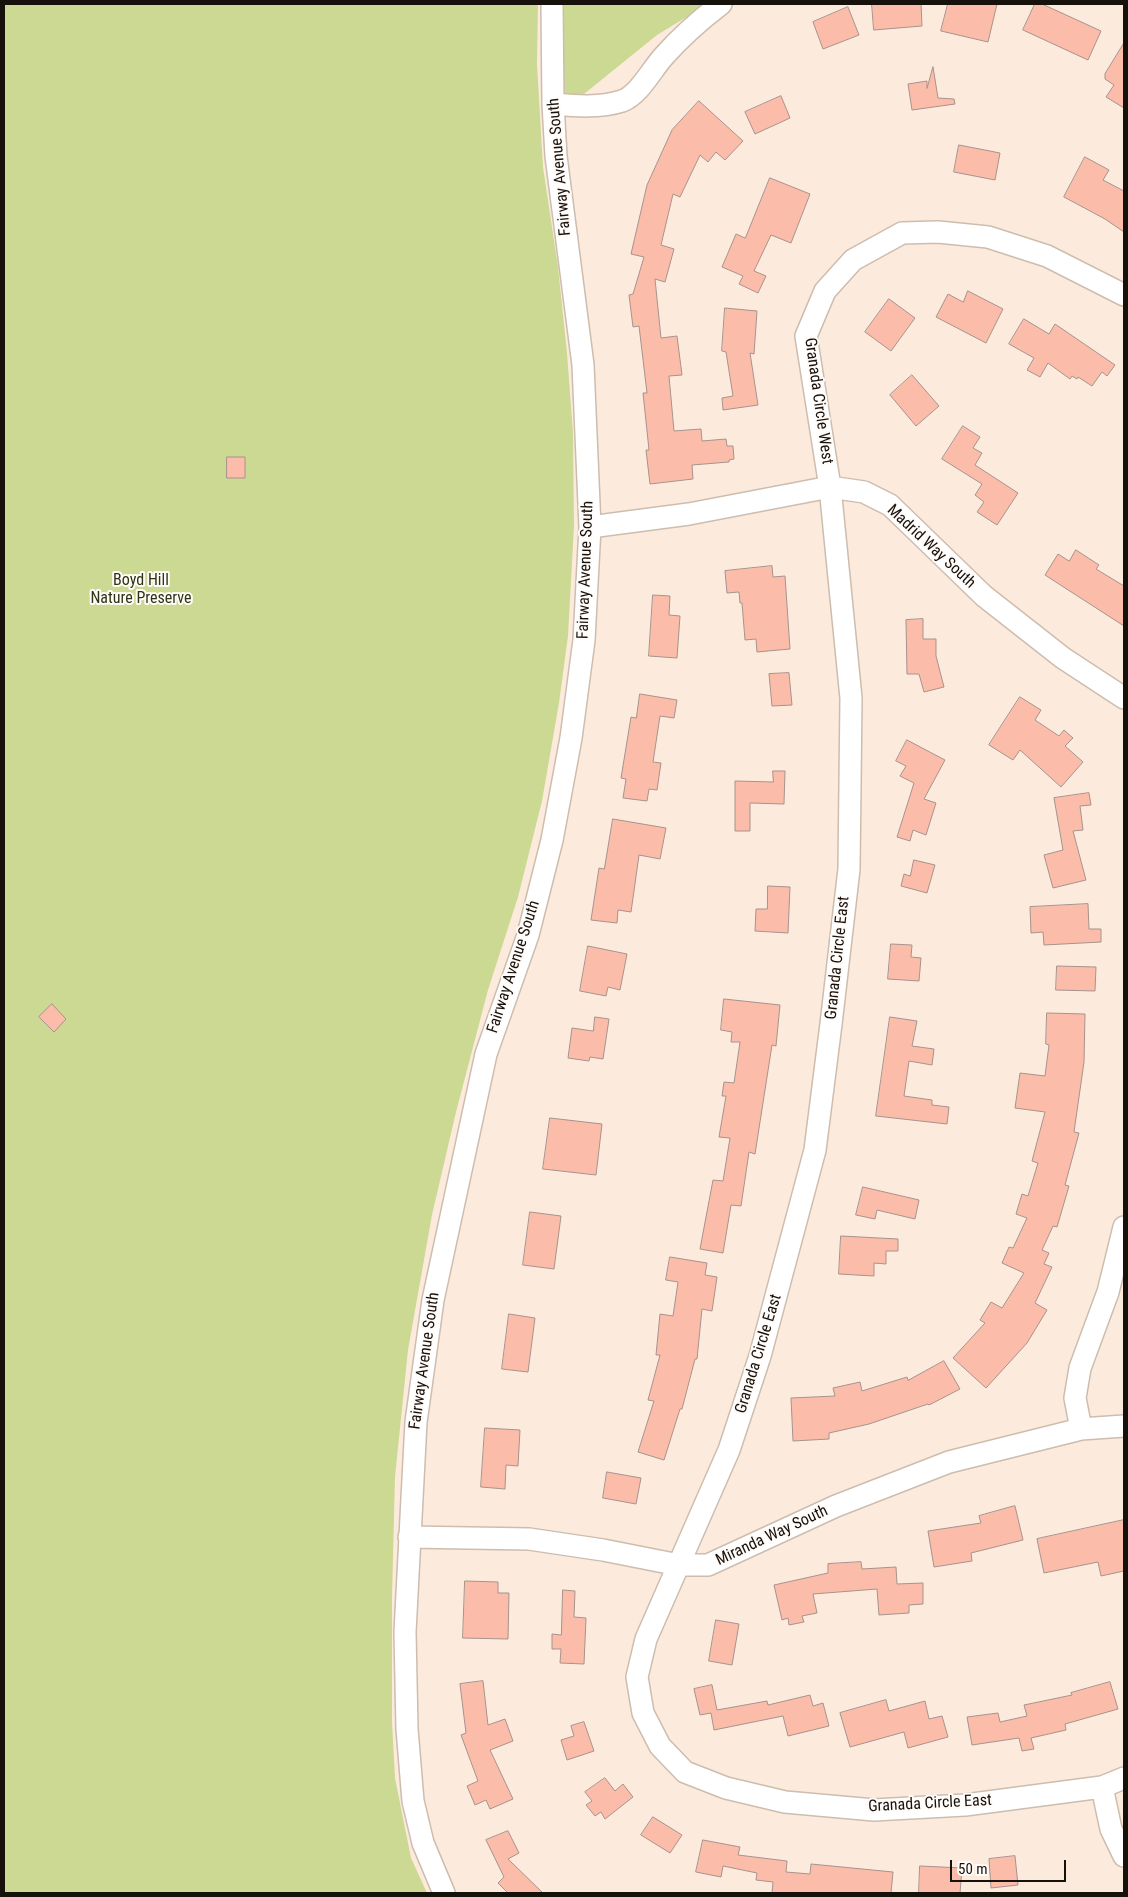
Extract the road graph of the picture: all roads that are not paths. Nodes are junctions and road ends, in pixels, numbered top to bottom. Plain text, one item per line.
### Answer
1 (552, 4) edge
2 (720, 4) edge
3 (553, 104) junction
4 (1124, 295) edge
5 (830, 487) junction
6 (590, 527) junction
7 (1124, 698) edge
8 (1124, 1227) edge
9 (1124, 1426) edge
10 (1081, 1429) junction
11 (409, 1537) junction
12 (679, 1565) junction
13 (1124, 1778) edge
14 (1102, 1787) junction
15 (1124, 1856) edge
16 (444, 1893) edge

1 - 3 street, Fairway Avenue South
2 - 3 street
3 - 6 street, Fairway Avenue South
4 - 5 street, Granada Circle West
5 - 6 street, Madrid Way South
5 - 7 street, Madrid Way South
5 - 12 street, Granada Circle East
6 - 11 street, Fairway Avenue South
8 - 10 street
9 - 10 street, Miranda Way South
10 - 12 street, Miranda Way South
11 - 12 street, Miranda Way South
11 - 16 street, Fairway Avenue South
12 - 14 street, Granada Circle East
13 - 14 street
14 - 15 street

